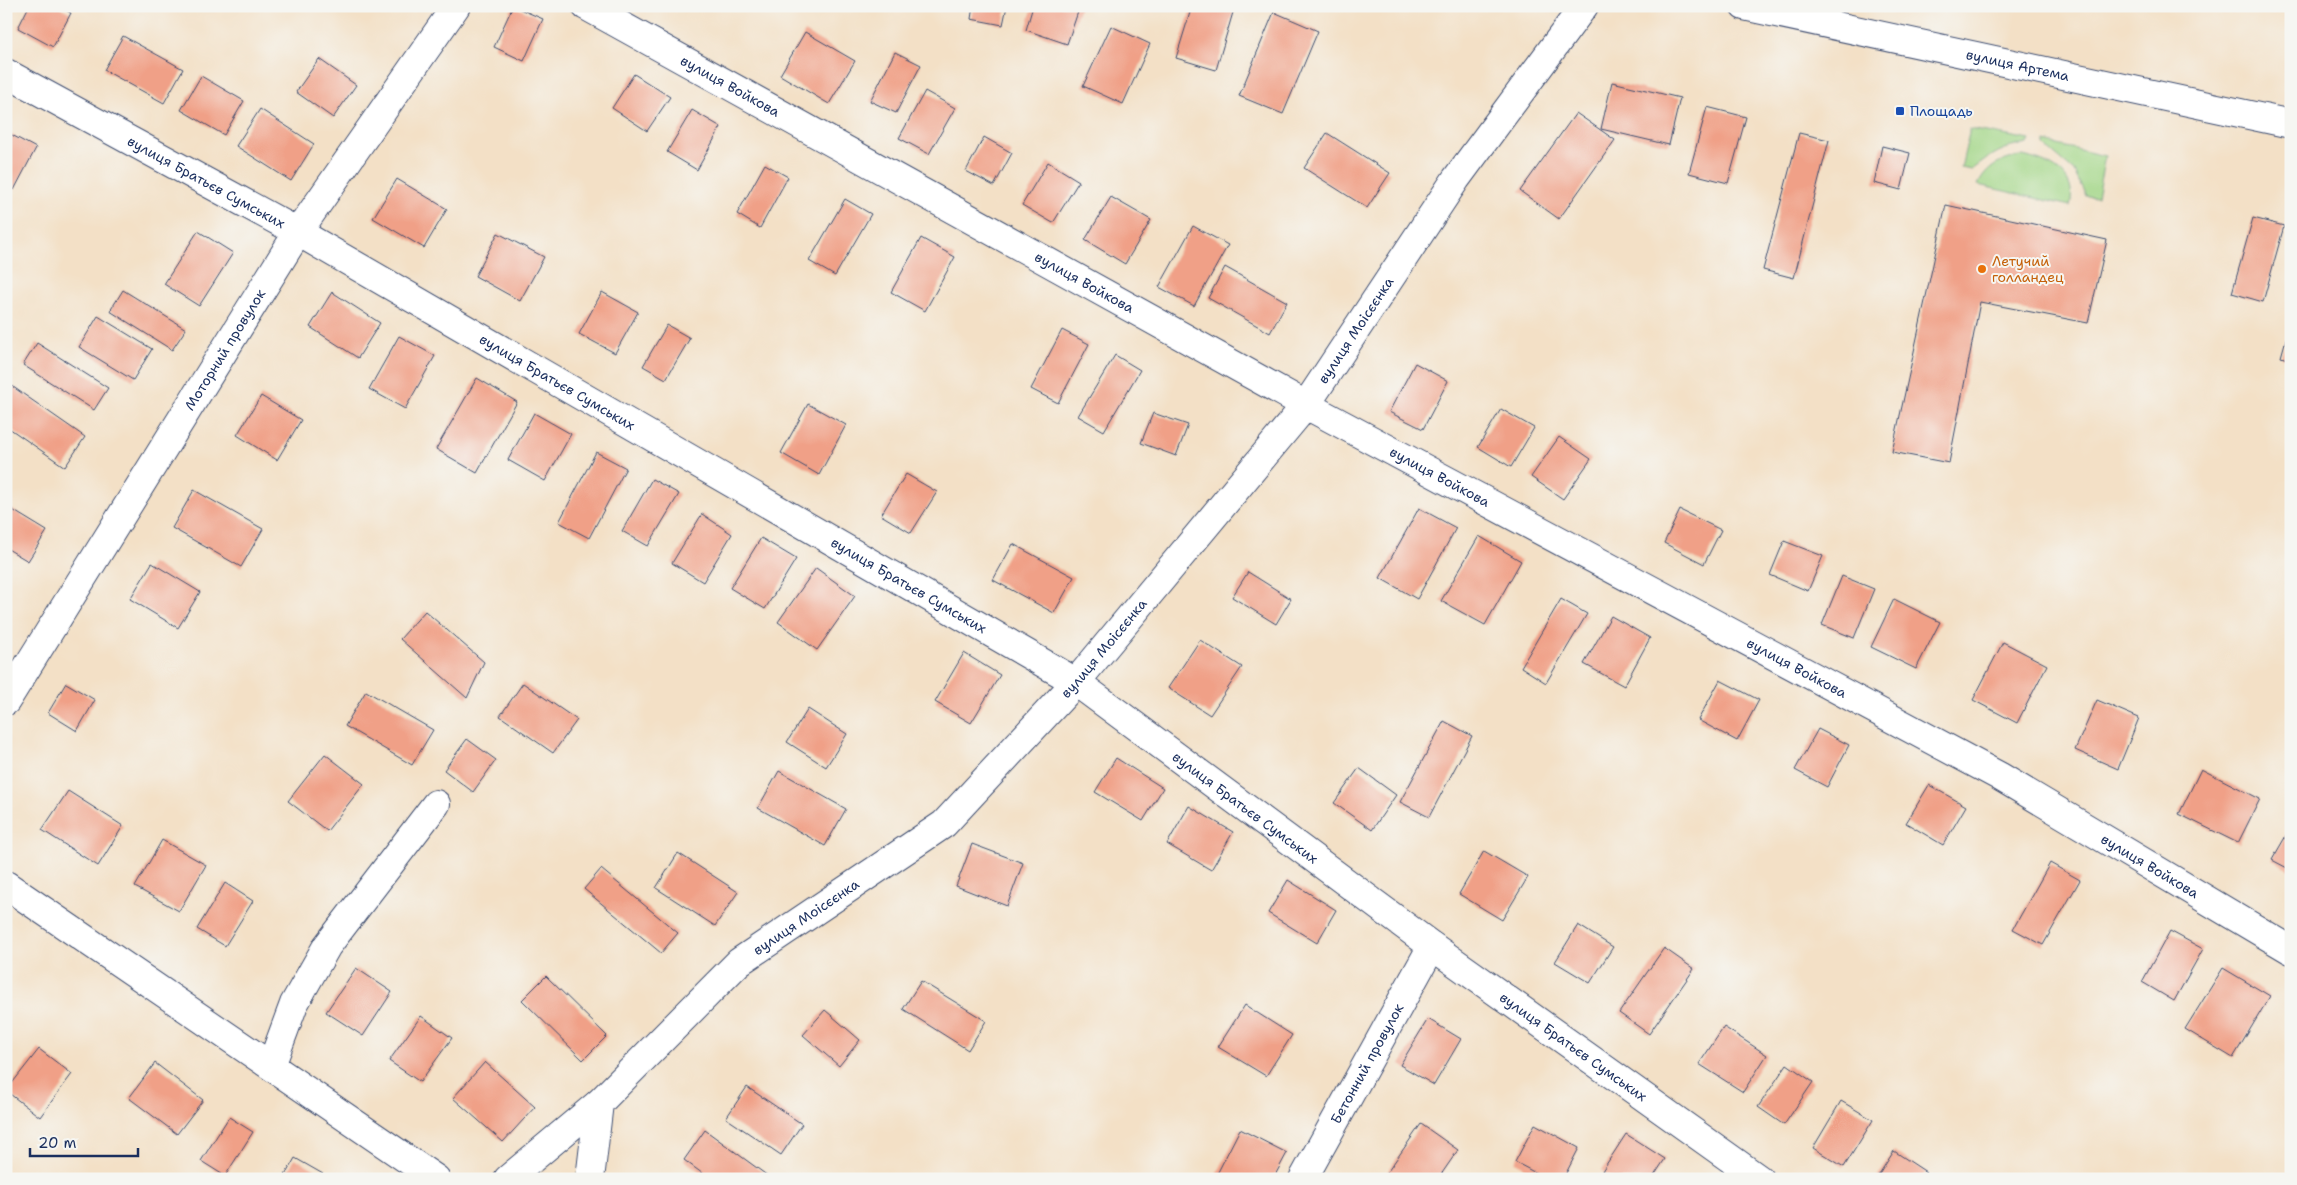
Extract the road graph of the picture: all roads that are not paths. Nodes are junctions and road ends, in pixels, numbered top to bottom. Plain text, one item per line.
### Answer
1 (456, 6) edge
2 (586, 6) edge
3 (1584, 6) edge
4 (1744, 6) edge
5 (6, 73) edge
6 (2291, 124) edge
7 (298, 232) junction
8 (1306, 405) junction
9 (1076, 682) junction
10 (6, 701) edge
11 (436, 804) dead end
12 (6, 884) edge
13 (1432, 946) junction
14 (2291, 950) edge
15 (271, 1066) junction
16 (599, 1103) junction
17 (436, 1179) edge
18 (508, 1179) edge
19 (590, 1179) edge
20 (1303, 1179) edge
21 (1759, 1179) edge

1 - 7 street, Моторний провулок
2 - 8 street, вулиця Войкова
3 - 8 street, вулиця Моісєєнка
4 - 6 street, вулиця Артема
5 - 7 street, вулиця Братьєв Сумських
7 - 9 street, вулиця Братьєв Сумських
7 - 10 street, Моторний провулок
8 - 9 street, вулиця Моісєєнка
8 - 14 street, вулиця Войкова
9 - 13 street, вулиця Братьєв Сумських
9 - 16 street, вулиця Моісєєнка
11 - 15 street
12 - 15 street
13 - 20 street, Бетонний провулок
13 - 21 street, вулиця Братьєв Сумських
15 - 17 street
16 - 18 street, вулиця Моісєєнка
16 - 19 street

